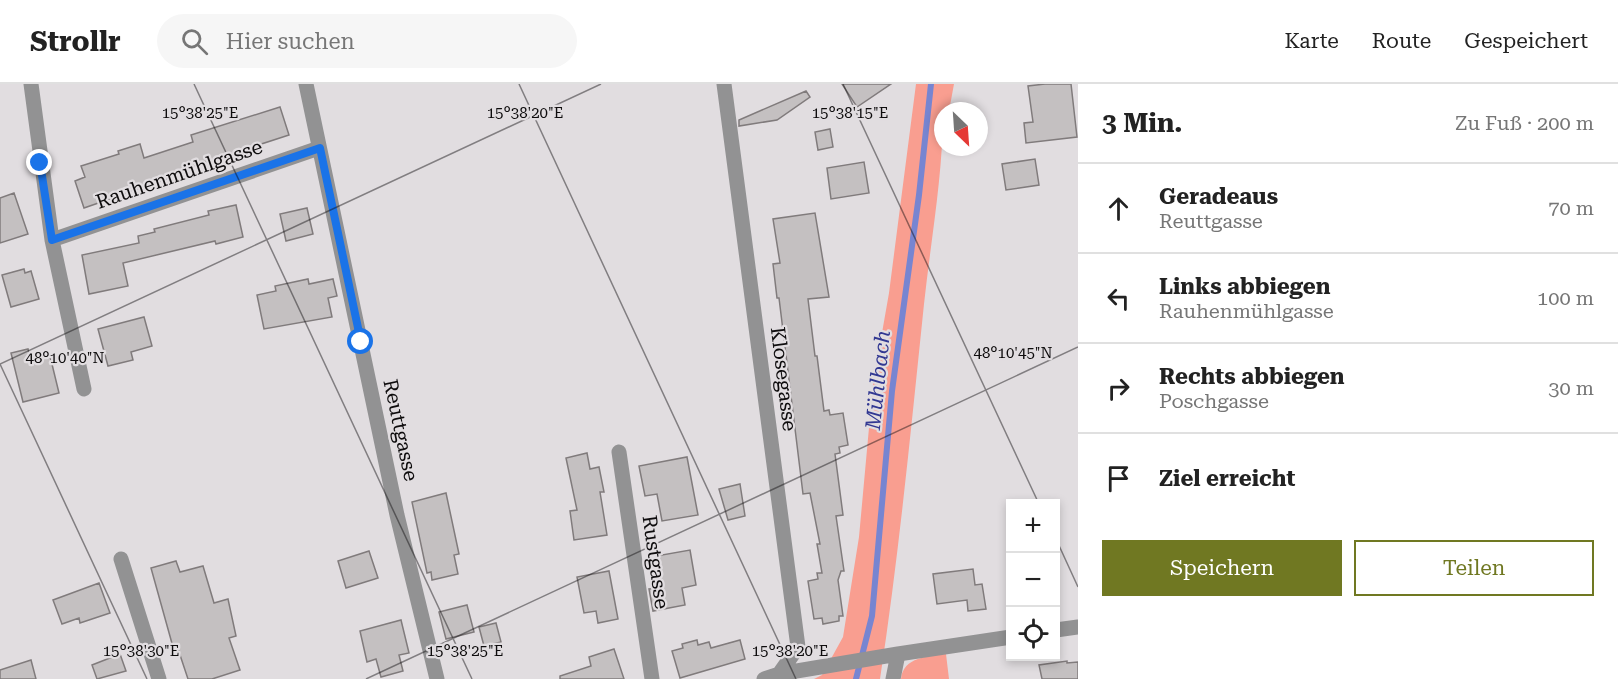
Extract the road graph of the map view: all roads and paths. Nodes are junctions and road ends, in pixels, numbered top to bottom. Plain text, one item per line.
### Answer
1 (31, 84) edge
2 (306, 84) edge
3 (724, 84) edge
4 (320, 148) junction
5 (52, 240) junction
6 (84, 389) dead end
7 (619, 452) dead end
8 (121, 559) dead end
9 (1078, 627) edge
10 (1060, 629) edge
11 (1006, 638) edge
12 (898, 654) junction
13 (779, 674) junction
14 (159, 679) edge
15 (437, 679) edge
16 (652, 679) edge
17 (764, 679) edge
18 (893, 679) edge

1 - 5 street
2 - 4 street, Reuttgasse
3 - 13 street, Klosegasse
4 - 5 street, Rauhenmühlgasse
4 - 15 street, Reuttgasse
5 - 6 street
7 - 16 street, Rustgasse
8 - 14 street
9 - 10 street
11 - 12 street
12 - 13 street
12 - 18 street
13 - 17 street

